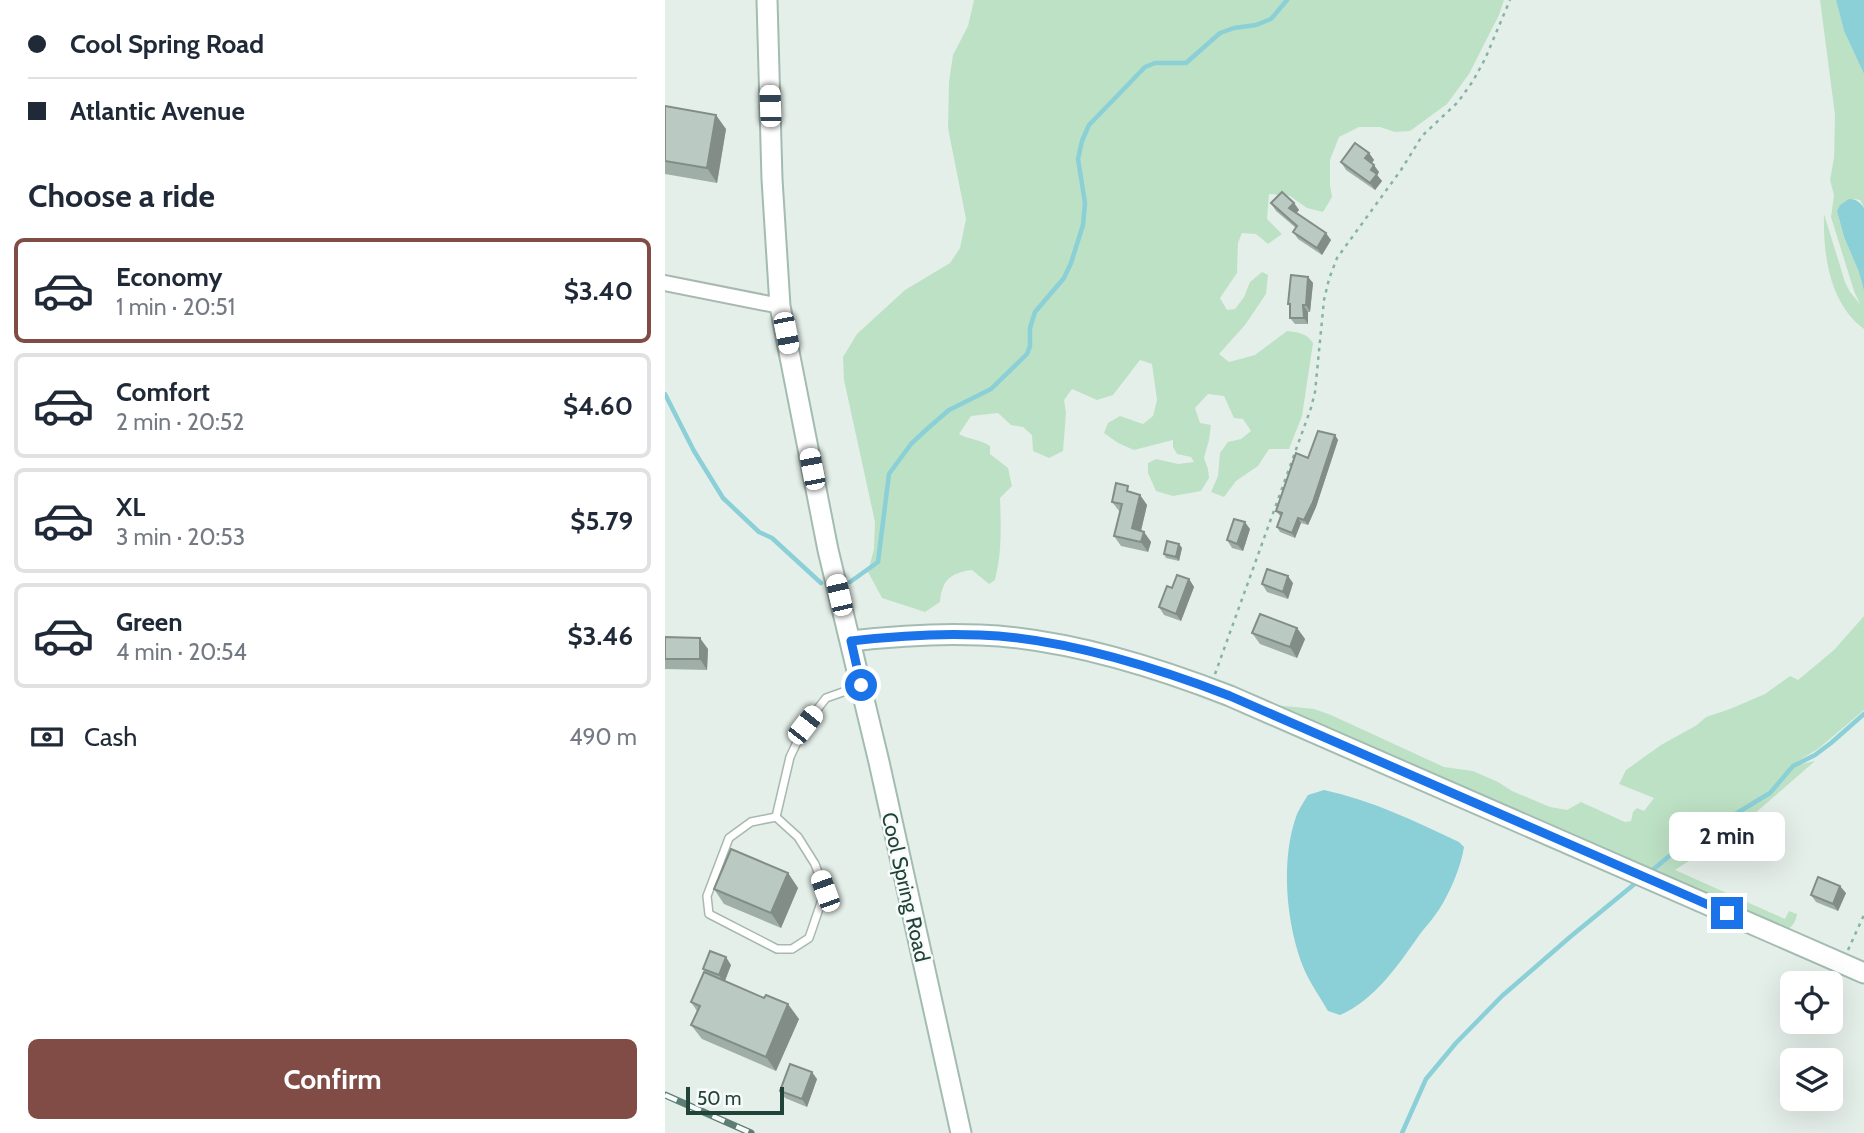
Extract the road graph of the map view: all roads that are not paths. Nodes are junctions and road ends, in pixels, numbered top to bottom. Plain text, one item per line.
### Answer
1 (767, 0) edge
2 (665, 283) edge
3 (780, 306) junction
4 (851, 641) junction
5 (861, 685) junction
6 (776, 817) junction
7 (1864, 973) edge
8 (961, 1133) edge

1 - 3 main road, Cool Spring Road
2 - 3 street
3 - 4 main road, Cool Spring Road
4 - 5 main road, Cool Spring Road
4 - 7 main road
5 - 6 lane
5 - 8 main road, Cool Spring Road
6 - 6 lane

